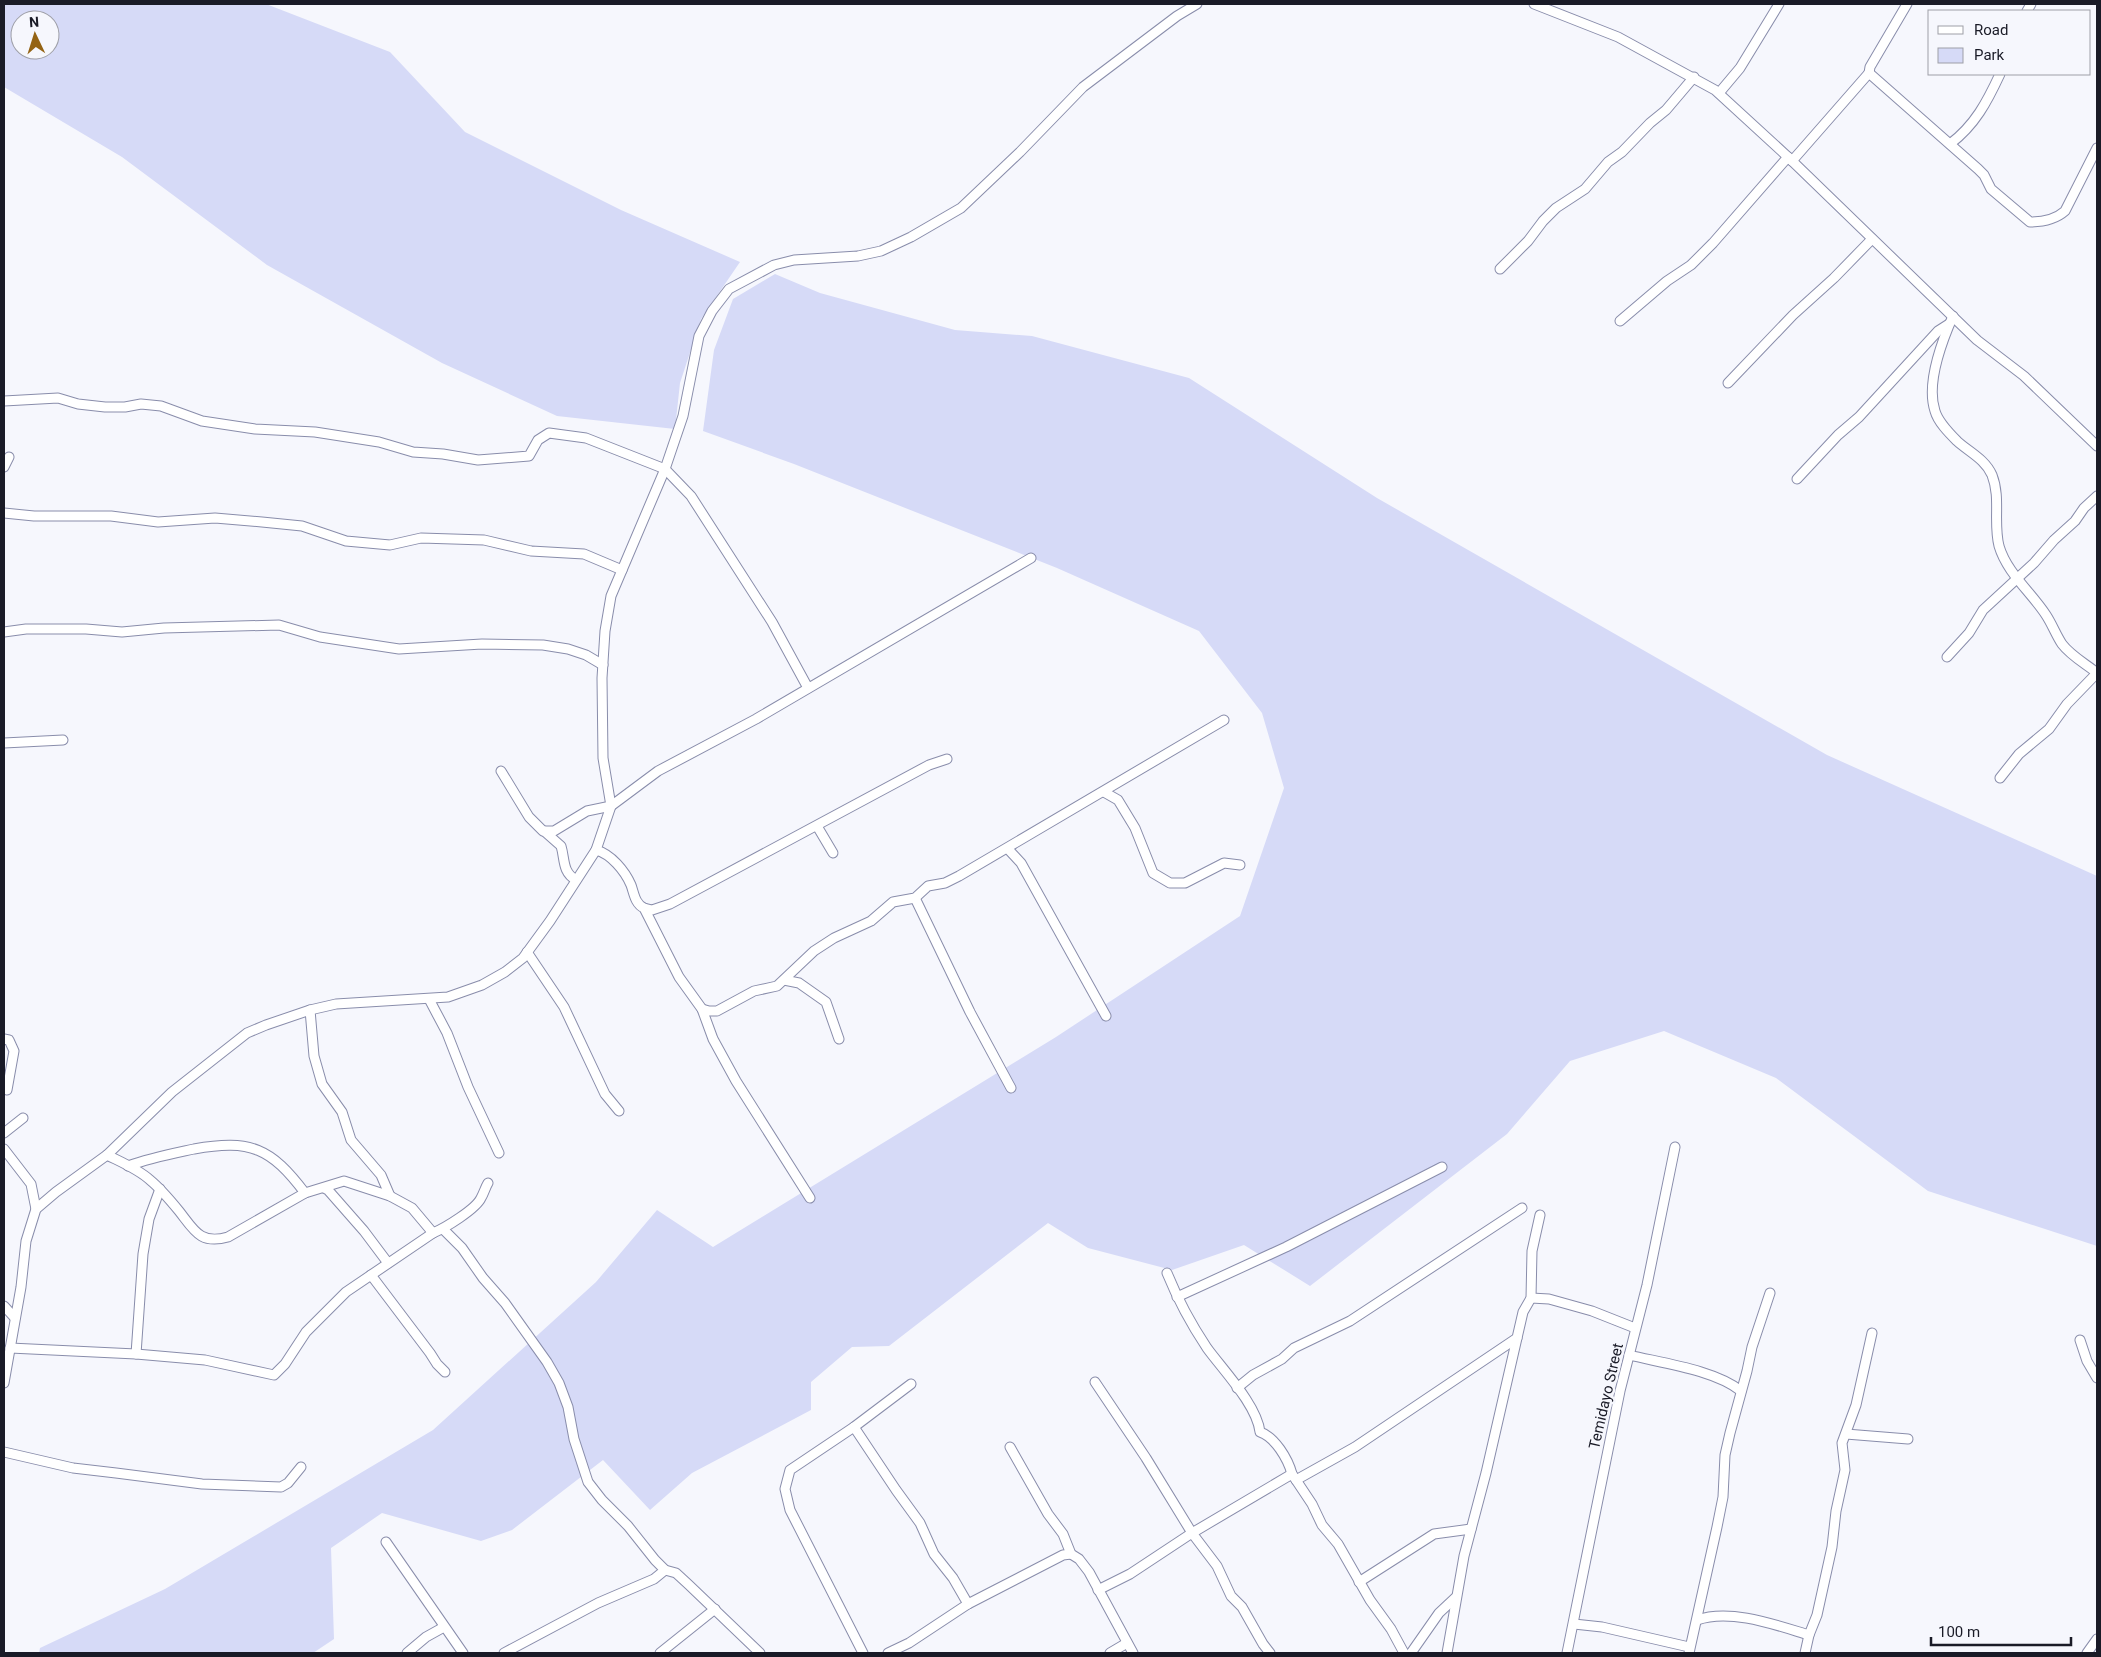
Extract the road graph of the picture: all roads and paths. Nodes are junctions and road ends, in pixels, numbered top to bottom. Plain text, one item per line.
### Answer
1 (1197, 4) edge
2 (1534, 4) edge
3 (1779, 4) edge
4 (1907, 4) edge
5 (1869, 73) junction
6 (1999, 75) edge
7 (1694, 77) junction
8 (1719, 93) junction
9 (1950, 144) junction
10 (2097, 148) edge
11 (1790, 159) junction
12 (1872, 239) junction
13 (1500, 269) dead end
14 (1951, 320) junction
15 (1620, 321) dead end
16 (1728, 383) dead end
17 (4, 401) edge
18 (2097, 446) edge
19 (9, 457) dead end
20 (4, 467) edge
21 (665, 468) junction
22 (1797, 479) dead end
23 (2097, 496) edge
24 (4, 513) edge
25 (1031, 558) dead end
26 (622, 570) junction
27 (2017, 578) junction
28 (4, 632) edge
29 (1947, 657) dead end
30 (603, 665) junction
31 (2097, 673) edge
32 (808, 688) junction
33 (1224, 720) dead end
34 (63, 740) dead end
35 (4, 743) edge
36 (947, 759) dead end
37 (501, 771) dead end
38 (2000, 778) dead end
39 (1104, 792) junction
40 (611, 806) junction
41 (817, 826) junction
42 (544, 831) junction
43 (1008, 849) junction
44 (596, 850) junction
45 (833, 853) dead end
46 (1240, 865) dead end
47 (576, 880) junction
48 (915, 898) junction
49 (644, 908) junction
50 (527, 952) junction
51 (784, 980) junction
52 (429, 999) junction
53 (702, 1009) junction
54 (310, 1010) junction
55 (1106, 1016) dead end
56 (4, 1038) edge
57 (839, 1039) dead end
58 (1012, 1088) dead end
59 (7, 1090) dead end
60 (618, 1111) dead end
61 (23, 1118) dead end
62 (4, 1133) edge
63 (1675, 1147) dead end
64 (4, 1149) edge
65 (499, 1153) dead end
66 (107, 1155) junction
67 (128, 1166) junction
68 (1442, 1167) dead end
69 (488, 1183) dead end
70 (324, 1188) junction
71 (160, 1190) junction
72 (306, 1193) junction
73 (390, 1196) junction
74 (810, 1198) dead end
75 (1522, 1208) dead end
76 (36, 1209) junction
77 (1540, 1215) dead end
78 (443, 1229) junction
79 (433, 1233) junction
80 (388, 1264) junction
81 (1167, 1273) dead end
82 (371, 1275) junction
83 (1770, 1293) dead end
84 (1177, 1297) junction
85 (1531, 1298) junction
86 (4, 1306) edge
87 (15, 1318) junction
88 (1635, 1328) junction
89 (1872, 1333) dead end
90 (1517, 1338) junction
91 (2080, 1340) dead end
92 (10, 1348) junction
93 (136, 1354) junction
94 (1629, 1355) junction
95 (445, 1372) dead end
96 (2097, 1378) edge
97 (1095, 1382) dead end
98 (4, 1383) edge
99 (911, 1384) dead end
100 (1237, 1388) junction
101 (1741, 1391) junction
102 (854, 1427) junction
103 (1846, 1434) junction
104 (1908, 1439) dead end
105 (1010, 1448) dead end
106 (4, 1452) edge
107 (301, 1467) dead end
108 (1294, 1477) junction
109 (1471, 1528) junction
110 (1192, 1533) junction
111 (386, 1542) dead end
112 (1071, 1554) junction
113 (665, 1570) junction
114 (1359, 1582) junction
115 (1098, 1590) junction
116 (1455, 1598) junction
117 (968, 1604) junction
118 (714, 1609) junction
119 (1697, 1620) junction
120 (1574, 1624) junction
121 (444, 1627) junction
122 (1809, 1635) junction
123 (2097, 1639) edge
124 (1127, 1643) junction
125 (1689, 1650) edge
126 (407, 1653) edge
127 (463, 1653) edge
128 (504, 1653) edge
129 (660, 1653) edge
130 (760, 1653) edge
131 (863, 1653) edge
132 (888, 1653) edge
133 (1110, 1653) edge
134 (1133, 1653) edge
135 (1270, 1653) edge
136 (1404, 1653) edge
137 (1411, 1653) edge
138 (1447, 1653) edge
139 (1568, 1653) edge
140 (1805, 1653) edge
141 (2087, 1653) edge

1 - 21 street
2 - 7 street
3 - 8 street
4 - 5 street
5 - 9 street
5 - 11 street
6 - 9 street
7 - 8 street
7 - 13 street
8 - 11 street
9 - 10 street
11 - 12 street
11 - 15 street
12 - 14 street
12 - 16 street
14 - 18 street
14 - 22 street
14 - 27 street
17 - 21 street
19 - 20 street
21 - 26 street
21 - 32 street
23 - 27 street
24 - 26 street
25 - 32 street
26 - 30 street
27 - 29 street
27 - 31 street
28 - 30 street
30 - 40 street
31 - 38 street
32 - 40 street
33 - 39 street
34 - 35 street
36 - 41 street
37 - 42 street
39 - 43 street
39 - 46 street
40 - 42 street
40 - 44 street
41 - 45 street
41 - 49 street
42 - 47 street
43 - 48 street
43 - 55 street
44 - 47 street
44 - 49 street
47 - 50 street
48 - 51 street
48 - 58 street
49 - 53 street
50 - 52 street
50 - 60 street
51 - 53 street
51 - 57 street
52 - 54 street
52 - 65 street
53 - 74 street
54 - 66 street
54 - 73 street
56 - 59 street
61 - 62 street
63 - 88 street, Temidayo Street
64 - 76 street
66 - 67 street
66 - 76 street
67 - 71 street
67 - 72 street
68 - 84 street
69 - 78 street
70 - 72 street
70 - 73 street
70 - 80 street
71 - 72 street
71 - 93 street
73 - 79 street
75 - 100 street
76 - 87 street
77 - 85 street
78 - 79 street
78 - 113 street
79 - 80 street
80 - 82 street
81 - 84 street
82 - 93 street
82 - 95 street
83 - 101 street
84 - 100 street
85 - 88 street
85 - 90 street
86 - 87 street
87 - 92 street
88 - 94 street, Temidayo Street
89 - 103 street
90 - 108 street
90 - 109 street
91 - 96 street
92 - 93 street
92 - 98 street
94 - 101 street
94 - 120 street, Temidayo Street
97 - 110 street
99 - 102 street
100 - 108 street
101 - 119 street
102 - 117 street
102 - 131 street
103 - 104 street
103 - 122 street
105 - 112 street
106 - 107 street
108 - 110 street
108 - 114 street
109 - 114 street
109 - 116 street
110 - 115 street
110 - 135 street
111 - 121 street
112 - 115 street
112 - 117 street
113 - 118 street
113 - 128 street
114 - 136 street
115 - 124 street
116 - 137 street
116 - 138 street
117 - 132 street
118 - 129 street
118 - 130 street
119 - 122 street
119 - 125 street
120 - 125 street
120 - 139 street, Temidayo Street
121 - 126 street
121 - 127 street
122 - 140 street
123 - 141 street
124 - 133 street
124 - 134 street

